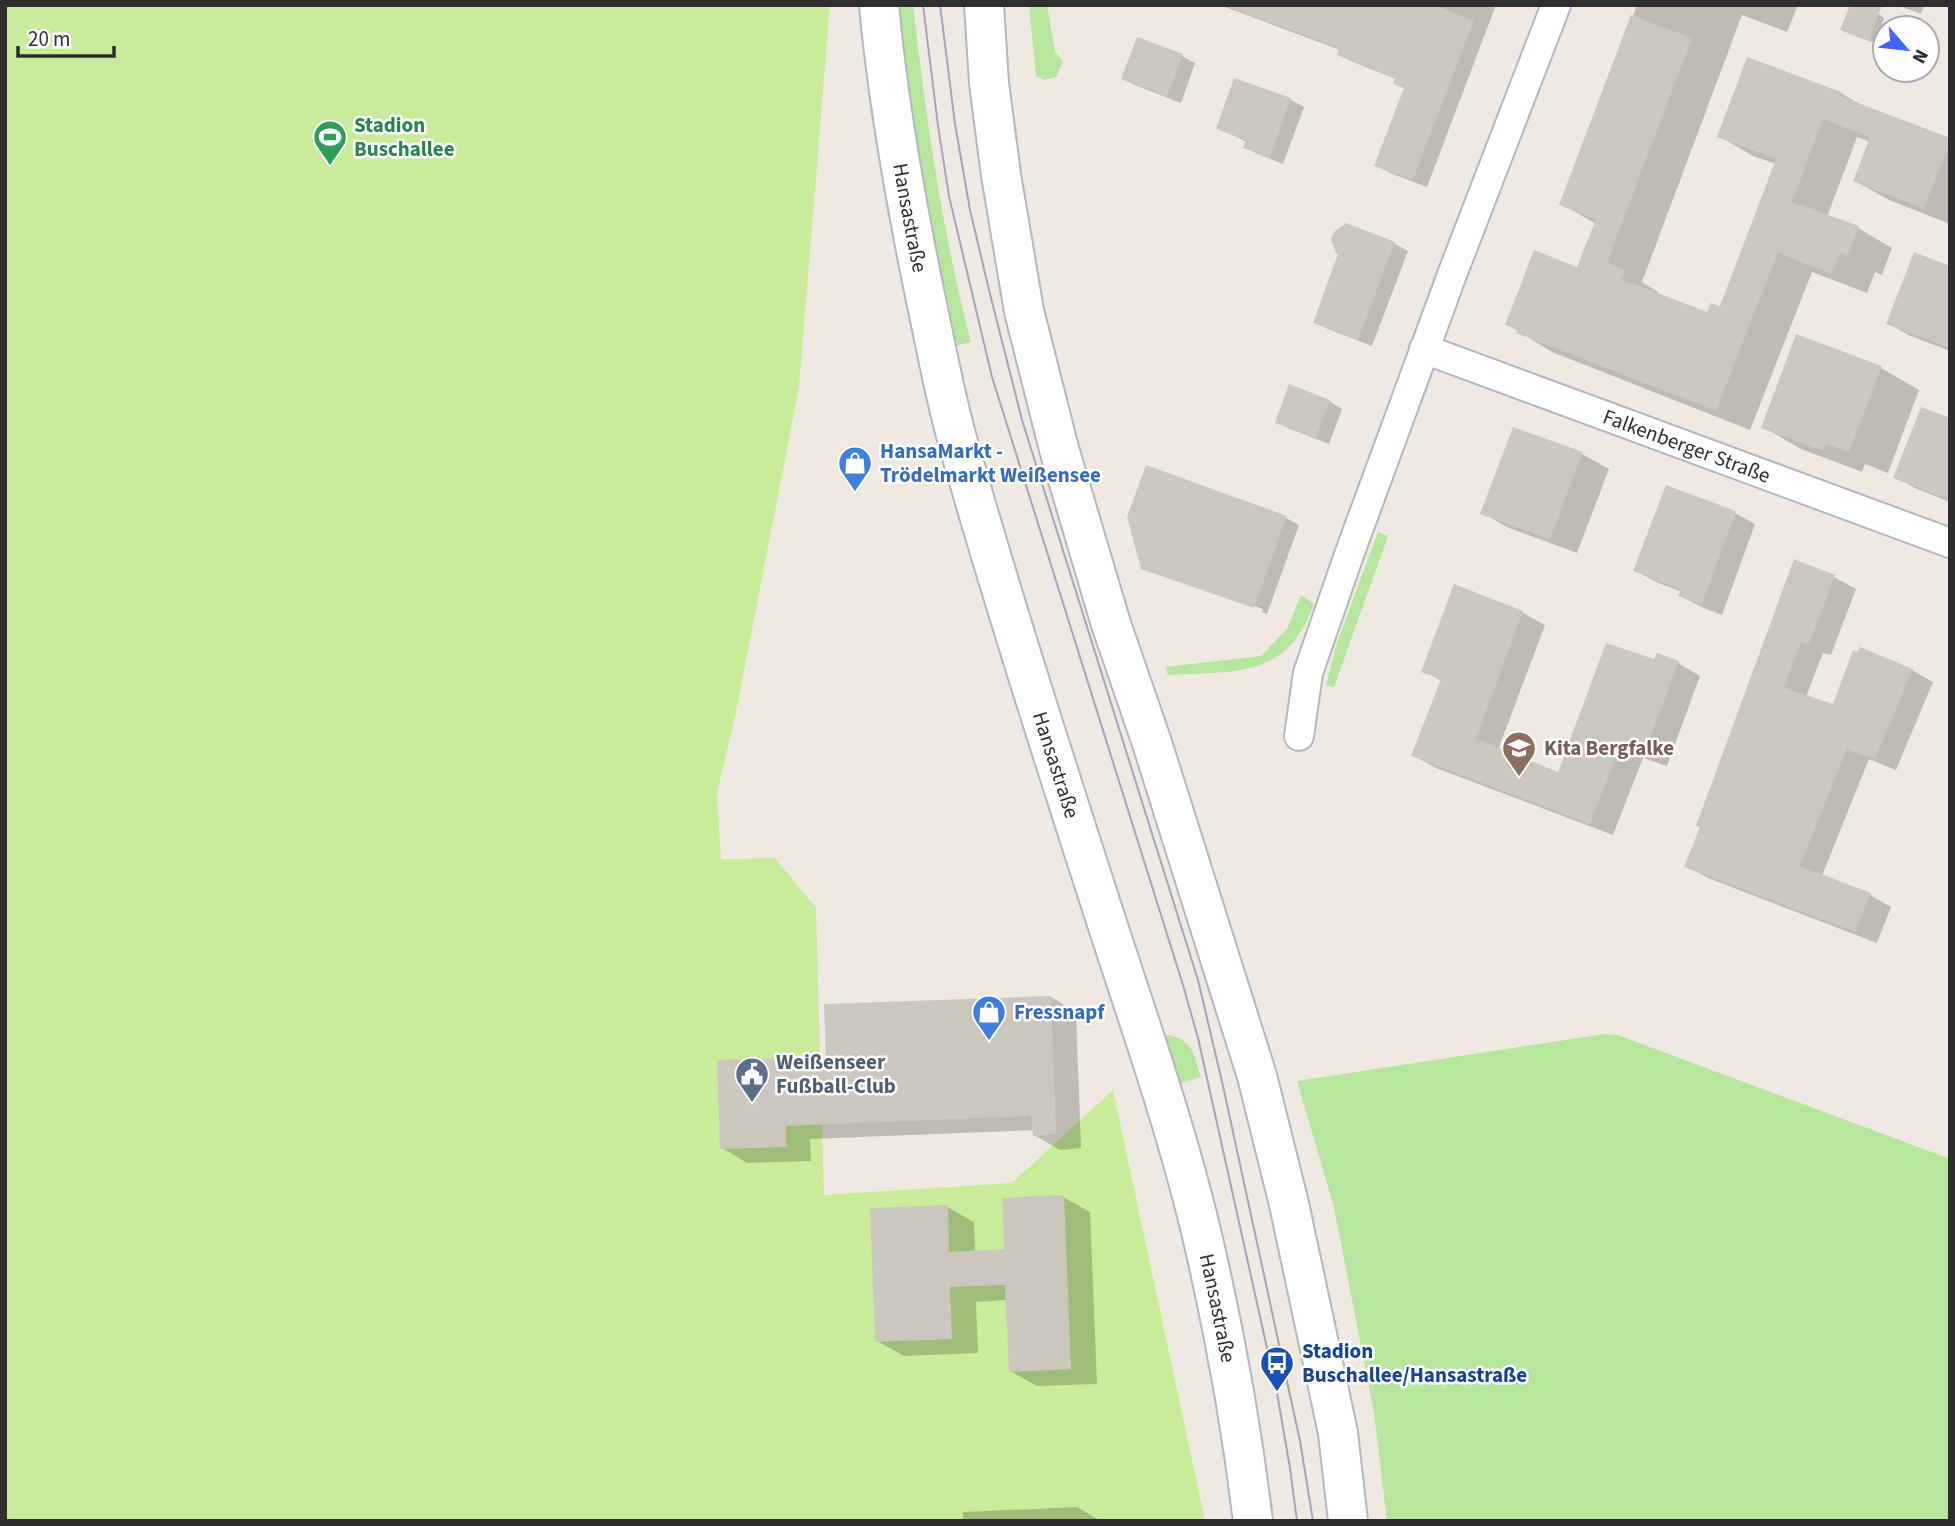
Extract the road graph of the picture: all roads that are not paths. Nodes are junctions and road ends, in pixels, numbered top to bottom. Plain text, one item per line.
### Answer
1 (879, 5) edge
2 (984, 5) edge
3 (1556, 5) edge
4 (1424, 349) junction
5 (1950, 543) edge
6 (1299, 736) dead end
7 (1253, 1521) edge
8 (1348, 1521) edge

1 - 7 main road, Hansastraße
2 - 8 main road
3 - 4 street
4 - 5 street, Falkenberger Straße
4 - 6 street

